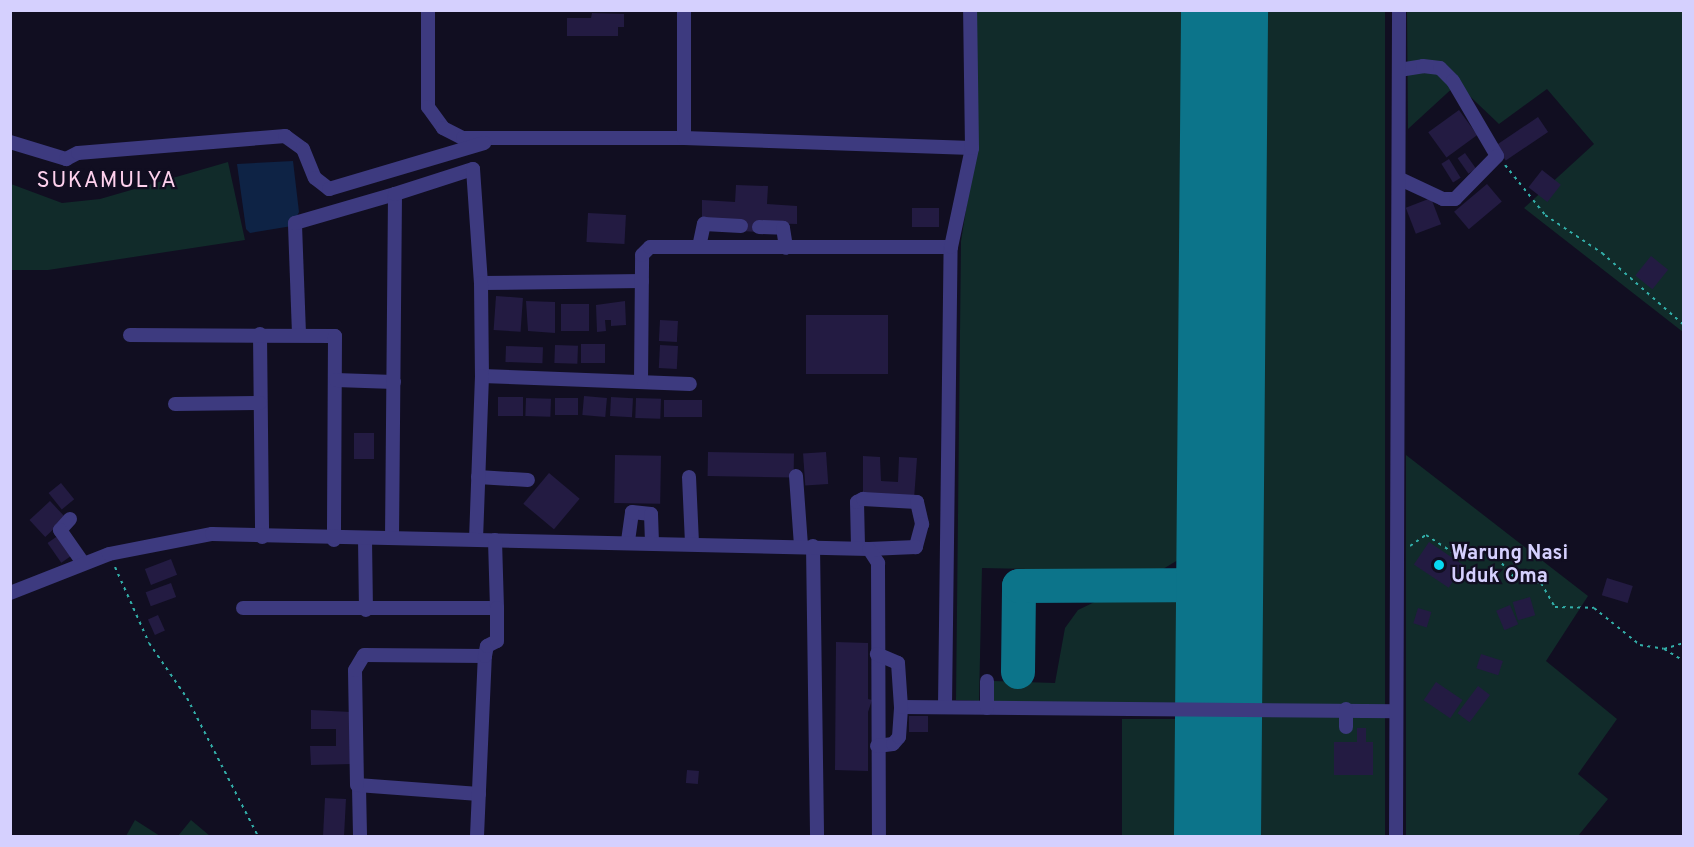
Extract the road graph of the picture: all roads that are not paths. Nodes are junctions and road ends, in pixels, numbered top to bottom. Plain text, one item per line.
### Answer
1 (428, 10) edge
2 (684, 10) edge
3 (970, 10) edge
4 (1399, 10) edge
5 (1399, 70) junction
6 (684, 138) junction
7 (496, 140) junction
8 (10, 142) edge
9 (972, 148) junction
10 (1400, 179) junction
11 (395, 194) junction
12 (741, 226) dead end
13 (759, 227) dead end
14 (699, 247) junction
15 (951, 247) junction
16 (786, 248) junction
17 (642, 281) junction
18 (481, 283) junction
19 (130, 334) dead end
20 (260, 334) junction
21 (299, 334) junction
22 (482, 376) junction
23 (336, 380) junction
24 (394, 381) junction
25 (641, 382) junction
26 (690, 384) dead end
27 (260, 403) junction
28 (175, 404) dead end
29 (796, 476) dead end
30 (478, 477) junction
31 (689, 477) dead end
32 (528, 480) dead end
33 (70, 519) dead end
34 (262, 537) junction
35 (392, 538) junction
36 (364, 539) junction
37 (334, 540) junction
38 (477, 540) junction
39 (495, 540) junction
40 (628, 541) junction
41 (652, 541) junction
42 (692, 543) junction
43 (807, 545) junction
44 (864, 547) junction
45 (83, 563) junction
46 (10, 593) edge
47 (243, 608) dead end
48 (497, 608) junction
49 (366, 610) junction
50 (877, 654) junction
51 (485, 656) junction
52 (987, 681) dead end
53 (945, 706) junction
54 (900, 707) junction
55 (987, 708) junction
56 (1346, 710) junction
57 (1396, 711) junction
58 (1346, 728) dead end
59 (877, 746) junction
60 (359, 787) junction
61 (479, 794) junction
62 (360, 837) edge
63 (477, 837) edge
64 (817, 837) edge
65 (879, 837) edge
66 (1396, 837) edge

1 - 7 street
2 - 6 street
3 - 9 street
4 - 5 street
5 - 10 street
5 - 10 street
6 - 7 street
6 - 9 street
7 - 8 street
9 - 15 street
10 - 57 street
11 - 18 street
11 - 21 street
11 - 24 street
12 - 14 street
13 - 16 street
14 - 16 street
14 - 17 street
15 - 16 street
15 - 53 street
17 - 18 street
17 - 25 street
18 - 22 street
19 - 20 street
20 - 21 street
20 - 27 street
21 - 23 street
22 - 25 street
22 - 30 street
23 - 24 street
23 - 37 street
24 - 35 street
25 - 26 street
27 - 28 street
27 - 34 street
29 - 43 street
30 - 32 street
30 - 38 street
31 - 42 street
33 - 45 street
34 - 37 street
34 - 45 street
35 - 36 street
35 - 38 street
36 - 37 street
36 - 49 street
38 - 39 street
39 - 40 street
39 - 48 street
40 - 41 street
40 - 41 street
41 - 42 street
42 - 43 street
43 - 44 street
43 - 64 street
44 - 44 street
44 - 50 street
45 - 46 street
47 - 49 street
48 - 49 street
48 - 51 street
50 - 54 street
50 - 59 street
51 - 60 street
51 - 61 street
52 - 55 street
53 - 54 street
53 - 55 street
54 - 59 street
55 - 56 street
56 - 57 street
56 - 58 street
57 - 66 street
59 - 65 street
60 - 61 street
60 - 62 street
61 - 63 street

